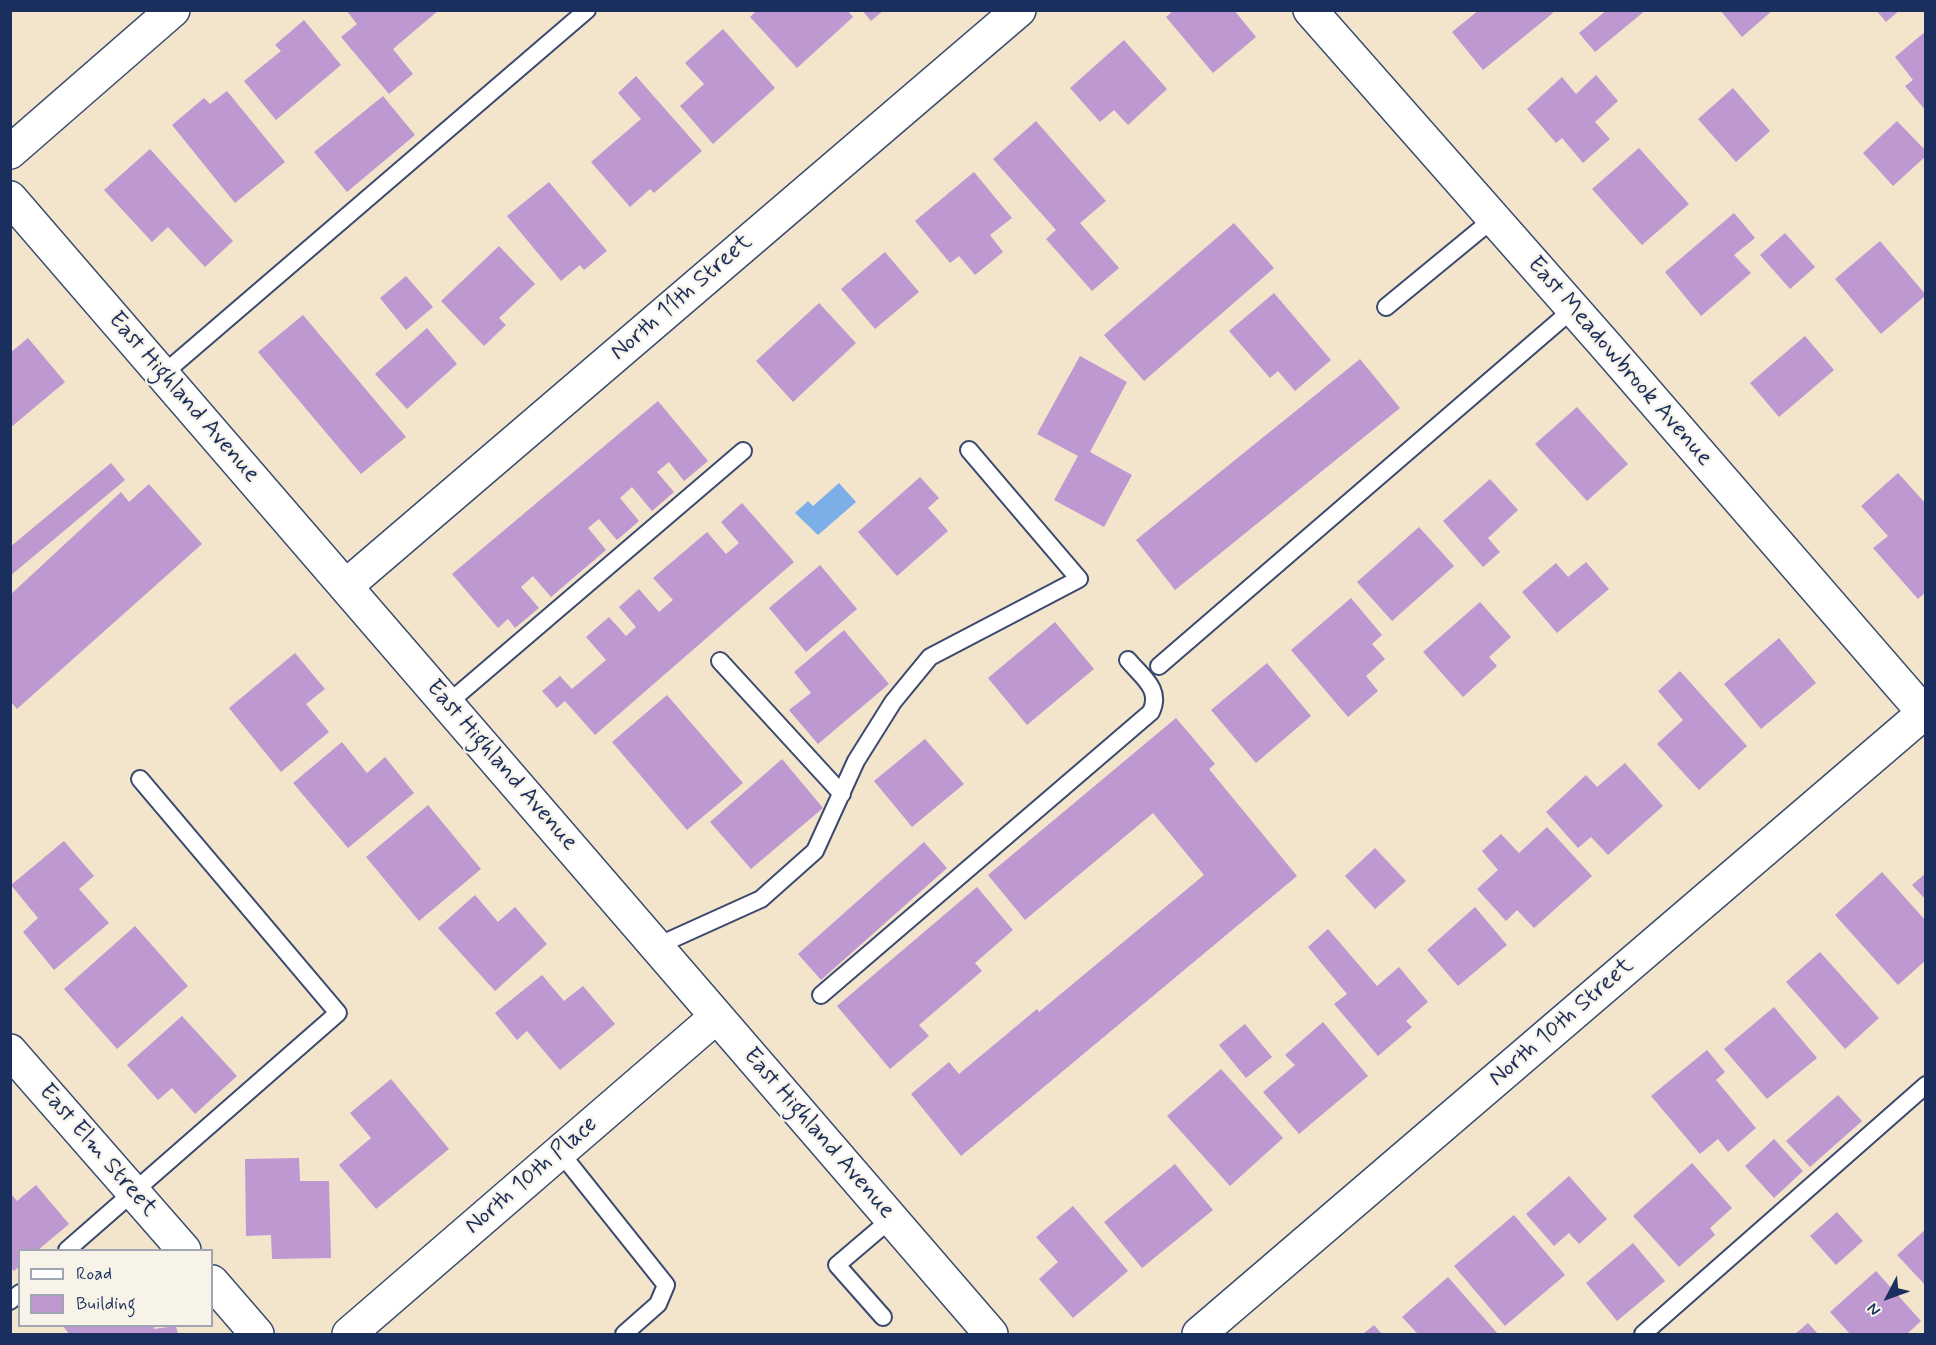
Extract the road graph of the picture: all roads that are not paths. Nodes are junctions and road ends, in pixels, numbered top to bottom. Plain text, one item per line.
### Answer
1 (173, 10) edge
2 (587, 10) edge
3 (1019, 10) edge
4 (1310, 10) edge
5 (10, 152) edge
6 (10, 198) edge
7 (1493, 219) junction
8 (1386, 307) dead end
9 (1573, 309) junction
10 (163, 374) junction
11 (969, 450) dead end
12 (743, 451) dead end
13 (346, 586) junction
14 (1128, 660) dead end
15 (720, 661) dead end
16 (1159, 666) dead end
17 (447, 704) junction
18 (1925, 713) edge
19 (140, 779) dead end
20 (842, 794) junction
21 (657, 946) junction
22 (821, 995) dead end
23 (716, 1017) junction
24 (10, 1051) edge
25 (1926, 1085) edge
26 (560, 1152) junction
27 (133, 1191) junction
28 (891, 1219) junction
29 (69, 1249) edge
30 (182, 1249) edge
31 (213, 1283) edge
32 (883, 1317) dead end
33 (257, 1335) edge
34 (349, 1335) edge
35 (624, 1335) edge
36 (991, 1335) edge
37 (1199, 1335) edge
38 (1643, 1335) edge

1 - 5 street
2 - 10 lane
3 - 13 street, North 11th Street
4 - 7 street, East Meadowbrook Avenue
6 - 10 street, East Highland Avenue
7 - 8 lane
7 - 9 street, East Meadowbrook Avenue
9 - 16 lane
9 - 18 street, East Meadowbrook Avenue
10 - 13 street, East Highland Avenue
11 - 20 lane
12 - 17 lane
13 - 17 street, East Highland Avenue
14 - 22 lane
15 - 20 lane
17 - 21 street, East Highland Avenue
18 - 37 street, North 10th Street
19 - 27 lane
20 - 21 lane
21 - 23 street, East Highland Avenue
23 - 26 street, North 10th Place
23 - 28 street, East Highland Avenue
24 - 27 street, East Elm Street
25 - 38 lane
26 - 34 street, North 10th Place
26 - 35 lane
27 - 29 lane
27 - 30 street, East Elm Street
28 - 32 lane
28 - 36 street, East Highland Avenue
31 - 33 street

